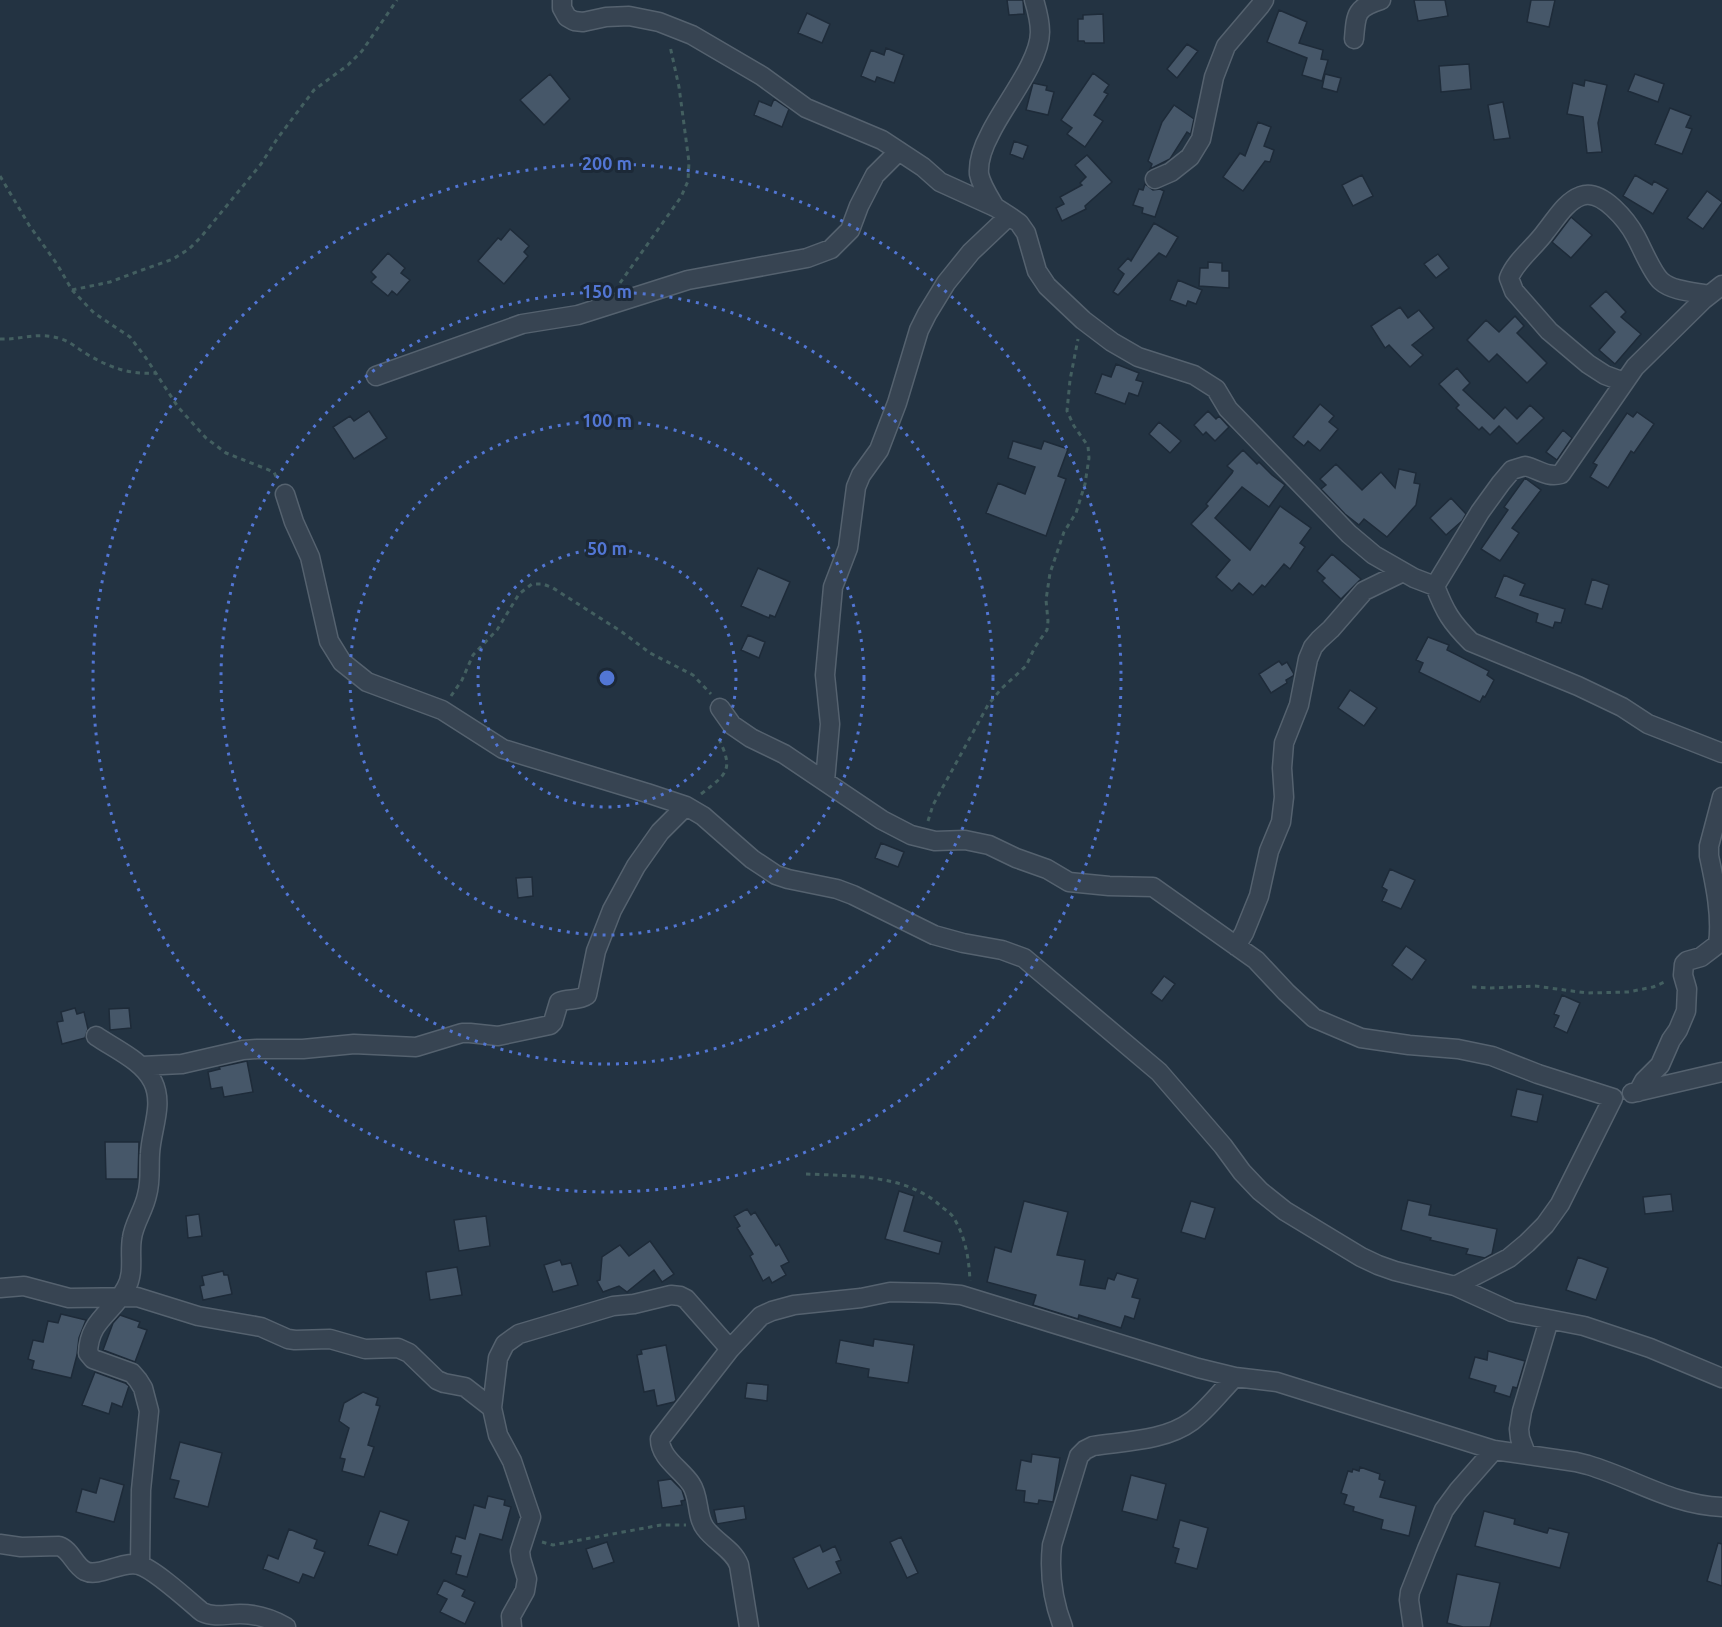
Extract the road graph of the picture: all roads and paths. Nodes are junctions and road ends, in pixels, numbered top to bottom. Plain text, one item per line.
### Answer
1 (397, 0) edge
2 (562, 0) edge
3 (1034, 0) edge
4 (1264, 0) edge
5 (1382, 0) edge
6 (659, 22) junction
7 (1354, 39) dead end
8 (899, 151) junction
9 (0, 176) edge
10 (1155, 179) dead end
11 (1002, 212) junction
12 (619, 285) dead end
13 (72, 290) junction
14 (1715, 290) edge
15 (1083, 320) junction
16 (0, 339) edge
17 (156, 373) junction
18 (376, 376) dead end
19 (1624, 382) junction
20 (285, 494) joint
21 (1402, 572) junction
22 (1435, 586) junction
23 (720, 708) joint
24 (442, 710) junction
25 (717, 736) dead end
26 (1722, 753) edge
27 (825, 781) junction
28 (1722, 796) edge
29 (686, 806) junction
30 (924, 838) junction
31 (1236, 946) junction
32 (1683, 975) junction
33 (1472, 987) dead end
34 (96, 1036) dead end
35 (142, 1066) junction
36 (1722, 1072) edge
37 (1638, 1092) junction
38 (1613, 1098) junction
39 (806, 1174) dead end
40 (1455, 1286) junction
41 (0, 1287) edge
42 (972, 1298) junction
43 (120, 1299) junction
44 (1549, 1320) junction
45 (730, 1350) junction
46 (1234, 1377) junction
47 (1722, 1378) edge
48 (492, 1408) junction
49 (1494, 1450) junction
50 (1527, 1454) junction
51 (1722, 1507) edge
52 (703, 1524) junction
53 (526, 1536) junction
54 (0, 1544) edge
55 (140, 1565) junction
56 (286, 1627) edge
57 (512, 1627) edge
58 (749, 1627) edge
59 (1063, 1627) edge
60 (1413, 1627) edge

1 - 13 path
2 - 6 street
3 - 11 street
4 - 10 street
5 - 7 street
6 - 8 street
6 - 12 path
8 - 11 street
8 - 18 street
9 - 13 path
11 - 15 street
11 - 27 street
13 - 17 path
14 - 19 street
14 - 19 street
15 - 21 street
15 - 30 path
16 - 17 path
17 - 20 path
19 - 22 street
20 - 24 street
21 - 22 street
21 - 31 street
22 - 26 street
23 - 24 path
23 - 27 street
24 - 29 street
25 - 29 path
27 - 30 street
28 - 32 street
29 - 35 street
29 - 40 street
30 - 31 street
31 - 38 street
32 - 33 path
32 - 37 street
34 - 35 street
35 - 43 street
36 - 37 street
37 - 38 street
38 - 40 street
39 - 42 path
40 - 44 street
41 - 43 street
42 - 45 street
42 - 46 street
43 - 48 street
43 - 55 street
44 - 47 street
44 - 50 street
45 - 48 street
45 - 52 street
46 - 49 street
46 - 59 street
48 - 53 street
49 - 50 street
49 - 60 street
50 - 51 street
52 - 53 path
52 - 58 street
53 - 57 street
54 - 55 street
55 - 56 street

